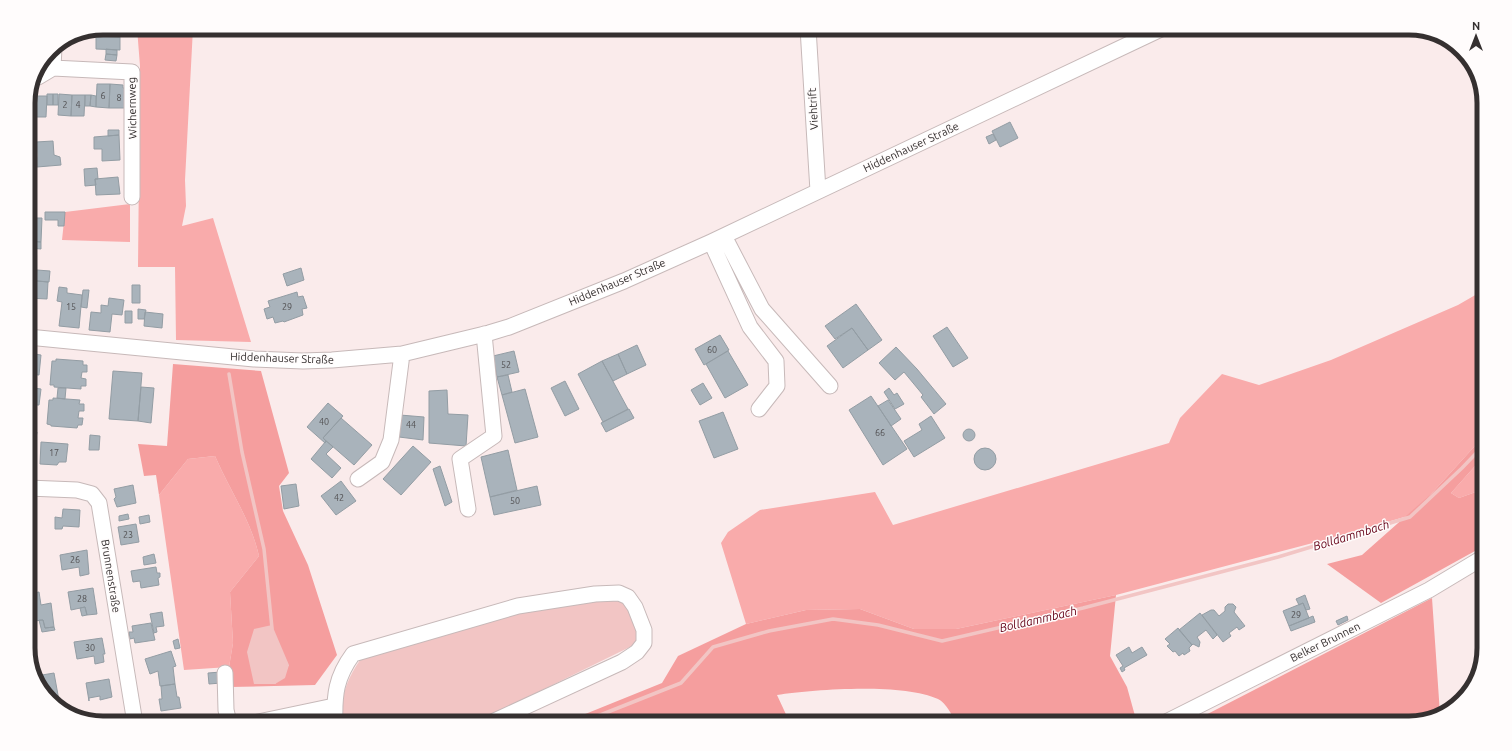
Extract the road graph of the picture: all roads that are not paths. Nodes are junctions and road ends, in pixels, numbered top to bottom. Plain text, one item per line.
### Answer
1 (808, 35) edge
2 (1148, 35) edge
3 (54, 57) edge
4 (53, 68) junction
5 (41, 75) edge
6 (818, 190) junction
7 (132, 197) dead end
8 (717, 239) junction
9 (484, 334) junction
10 (35, 338) edge
11 (402, 354) junction
12 (830, 386) dead end
13 (759, 409) dead end
14 (358, 479) dead end
15 (35, 488) edge
16 (468, 509) dead end
17 (1477, 561) edge
18 (225, 673) dead end
19 (334, 706) junction
20 (134, 716) edge
21 (227, 716) edge
22 (287, 716) edge
23 (335, 716) edge
24 (505, 716) edge
25 (1178, 716) edge

1 - 6 street, Viehtrift
2 - 6 street, Hiddenhauser Straße
3 - 4 street
4 - 5 street
4 - 7 street, Wichernweg
6 - 8 street, Hiddenhauser Straße
8 - 9 street, Hiddenhauser Straße
8 - 12 street
8 - 13 street
9 - 11 street, Hiddenhauser Straße
9 - 16 street
10 - 11 street, Hiddenhauser Straße
11 - 14 street
15 - 20 street, Brunnenstraße
17 - 25 street, Belker Brunnen
18 - 21 street
19 - 22 street
19 - 23 street
19 - 24 street

